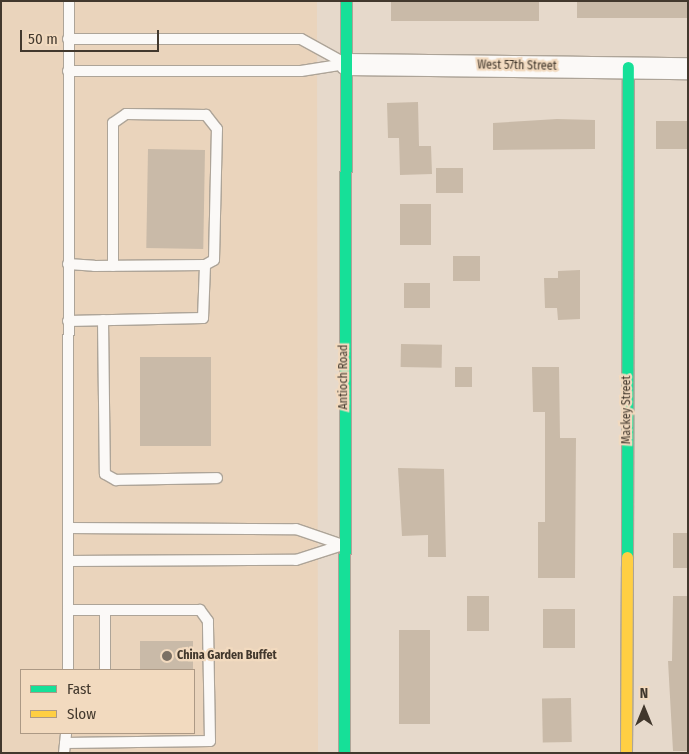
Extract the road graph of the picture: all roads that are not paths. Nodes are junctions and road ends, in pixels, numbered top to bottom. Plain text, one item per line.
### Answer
1 (69, 1) edge
2 (346, 1) edge
3 (68, 38) junction
4 (346, 64) junction
5 (628, 67) junction
6 (688, 68) edge
7 (68, 72) junction
8 (68, 264) junction
9 (205, 265) junction
10 (113, 266) junction
11 (103, 320) junction
12 (68, 321) junction
13 (217, 478) dead end
14 (68, 528) junction
15 (344, 545) junction
16 (68, 561) junction
17 (68, 610) junction
18 (105, 610) junction
19 (68, 669) edge
20 (105, 669) edge
21 (105, 738) edge
22 (65, 743) edge
23 (344, 753) edge
24 (626, 753) edge

1 - 3 lane
2 - 4 main road, Antioch Road
3 - 4 lane
3 - 7 lane
4 - 5 street, West 57th Street
4 - 7 lane
4 - 15 main road, Antioch Road
5 - 6 street, West 57th Street
5 - 24 main road, Mackey Street
7 - 8 lane
8 - 10 lane
8 - 12 lane
9 - 10 lane
9 - 10 lane
9 - 11 lane
11 - 12 lane
11 - 13 lane
12 - 14 lane
14 - 15 lane
14 - 16 lane
15 - 16 lane
15 - 23 main road, Antioch Road
16 - 17 lane
17 - 18 lane
17 - 19 lane
18 - 20 lane
18 - 21 lane
21 - 22 lane

